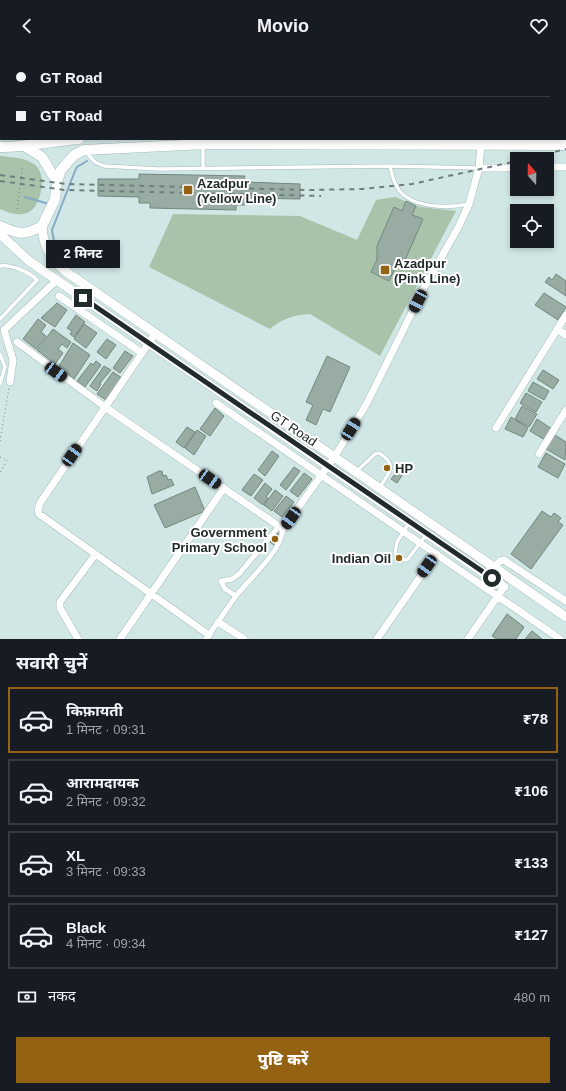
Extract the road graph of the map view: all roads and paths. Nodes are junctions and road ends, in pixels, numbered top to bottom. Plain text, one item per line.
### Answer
1 (566, 132) edge
2 (66, 140) edge
3 (26, 143) edge
4 (482, 143) junction
5 (203, 144) junction
6 (566, 144) edge
7 (0, 147) edge
8 (84, 150) junction
9 (23, 165) dead end
10 (390, 166) junction
11 (566, 167) edge
12 (203, 168) junction
13 (479, 168) junction
14 (510, 168) edge
15 (554, 168) edge
16 (57, 182) junction
17 (469, 204) junction
18 (17, 210) dead end
19 (42, 226) junction
20 (0, 234) edge
21 (29, 261) junction
22 (0, 266) edge
23 (21, 270) junction
24 (57, 280) junction
25 (59, 296) dead end
26 (566, 315) edge
27 (0, 319) edge
28 (557, 329) junction
29 (155, 334) junction
30 (566, 335) edge
31 (17, 342) dead end
32 (148, 344) junction
33 (142, 353) junction
34 (0, 354) edge
35 (10, 382) joint
36 (0, 384) edge
37 (216, 403) dead end
38 (105, 408) junction
39 (566, 410) edge
40 (496, 428) dead end
41 (0, 441) edge
42 (539, 454) dead end
43 (334, 456) junction
44 (0, 457) edge
45 (327, 467) junction
46 (357, 471) junction
47 (0, 473) edge
48 (321, 475) junction
49 (380, 487) junction
50 (224, 488) junction
51 (409, 523) junction
52 (281, 527) junction
53 (403, 531) junction
54 (427, 534) junction
55 (421, 544) junction
56 (436, 554) junction
57 (95, 555) junction
58 (495, 566) junction
59 (504, 587) joint
60 (151, 594) junction
61 (236, 596) junction
62 (498, 596) junction
63 (566, 601) edge
64 (566, 617) edge
65 (218, 622) junction
66 (208, 637) edge
67 (78, 639) edge
68 (120, 639) edge
69 (244, 639) edge
70 (377, 639) edge
71 (468, 639) edge
72 (558, 639) edge

1 - 6 street
2 - 3 main road
3 - 7 main road
3 - 16 main road
4 - 5 main road
4 - 6 main road
4 - 13 street
5 - 8 main road
5 - 12 lane
8 - 12 lane
8 - 16 main road
9 - 18 path
10 - 12 lane
10 - 13 lane
10 - 17 lane
11 - 15 street
13 - 14 street
13 - 17 street
16 - 19 main road
17 - 43 street
19 - 20 main road
19 - 29 main road, GT Road
20 - 21 main road, GT Road
21 - 23 lane
21 - 24 main road, GT Road
22 - 23 lane
23 - 27 lane
24 - 32 main road, GT Road
24 - 35 street
25 - 33 street
26 - 28 street
28 - 30 street
28 - 40 street
29 - 32 street
29 - 43 main road, GT Road
31 - 38 street
32 - 33 street
32 - 45 main road, GT Road
33 - 38 street
34 - 36 lane
35 - 41 path
37 - 48 street
38 - 50 street
38 - 57 street
39 - 42 street
43 - 45 street
43 - 46 main road, GT Road
44 - 47 path
45 - 48 street
45 - 51 main road, GT Road
46 - 49 main road, GT Road
46 - 49 lane
48 - 52 street
48 - 53 street
49 - 58 main road, GT Road
50 - 52 street
50 - 60 street
51 - 53 lane
51 - 54 main road, GT Road
52 - 61 street
52 - 61 street
53 - 55 street
53 - 55 lane
54 - 55 lane
54 - 59 main road, GT Road
55 - 56 street
56 - 62 street
56 - 70 street
57 - 60 street
57 - 67 street
58 - 63 street
58 - 64 main road, GT Road
59 - 62 street
60 - 66 street
60 - 68 street
61 - 65 street
62 - 71 street
62 - 72 street
65 - 66 street
65 - 69 street

